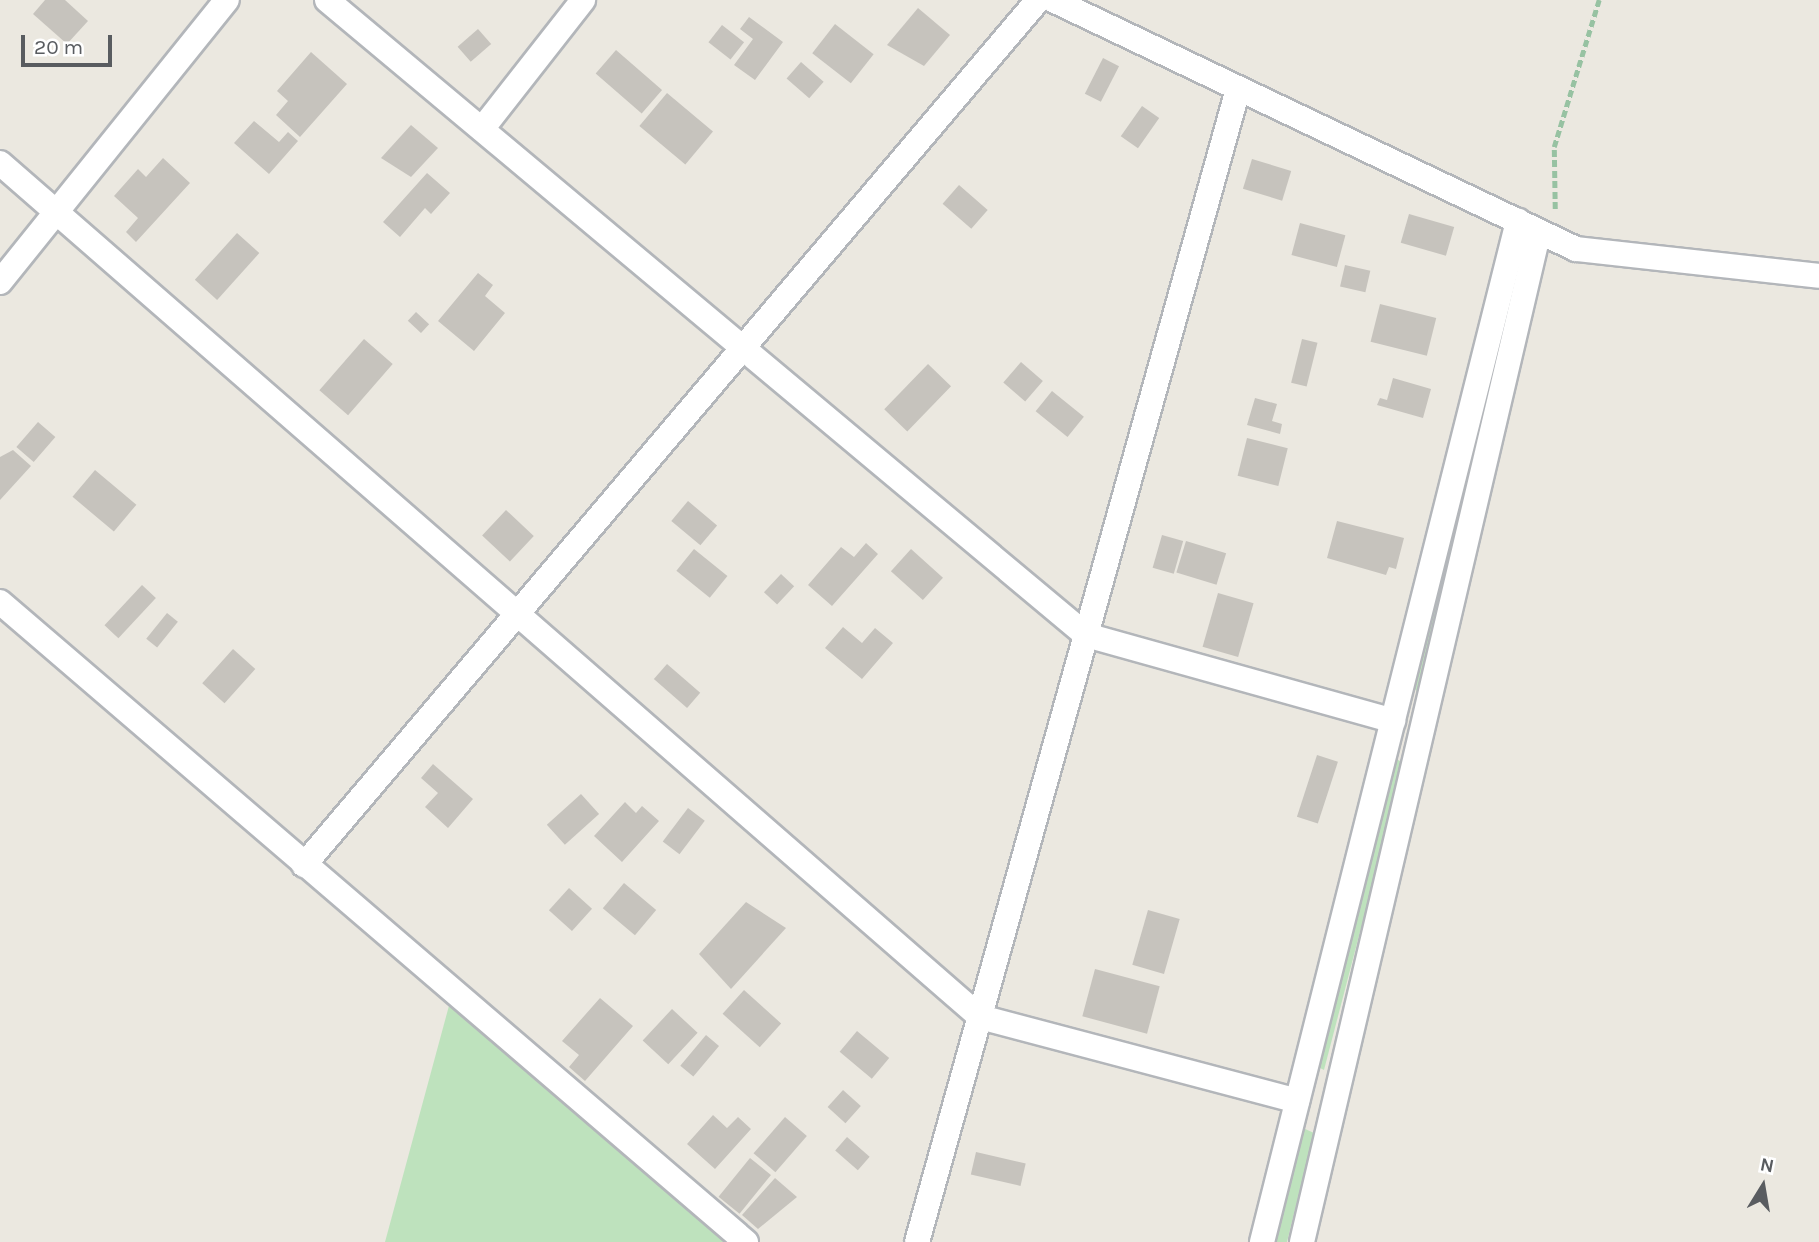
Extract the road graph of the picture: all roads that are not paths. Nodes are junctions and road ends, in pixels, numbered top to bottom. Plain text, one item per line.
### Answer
1 (227, 0) edge
2 (327, 0) edge
3 (583, 0) edge
4 (1038, 0) edge
5 (1053, 0) edge
6 (1238, 89) junction
7 (482, 129) junction
8 (0, 163) edge
9 (57, 212) junction
10 (1536, 230) junction
11 (1819, 276) edge
12 (0, 282) edge
13 (743, 347) junction
14 (0, 602) edge
15 (517, 614) junction
16 (1086, 635) junction
17 (1393, 721) junction
18 (304, 865) junction
19 (979, 1017) junction
20 (1297, 1101) junction
21 (746, 1242) edge
22 (916, 1242) edge
23 (1262, 1242) edge
24 (1302, 1242) edge

1 - 9 street
2 - 7 street
3 - 7 street
4 - 13 street
5 - 6 street
6 - 10 street
6 - 16 street
7 - 13 street
8 - 9 street
9 - 12 street
9 - 15 street
10 - 11 street
10 - 17 street
10 - 24 street
13 - 15 street
13 - 16 street
14 - 18 street
15 - 18 street
15 - 19 street
16 - 17 street
16 - 19 street
17 - 20 street
18 - 21 street
19 - 20 street
19 - 22 street
20 - 23 street

